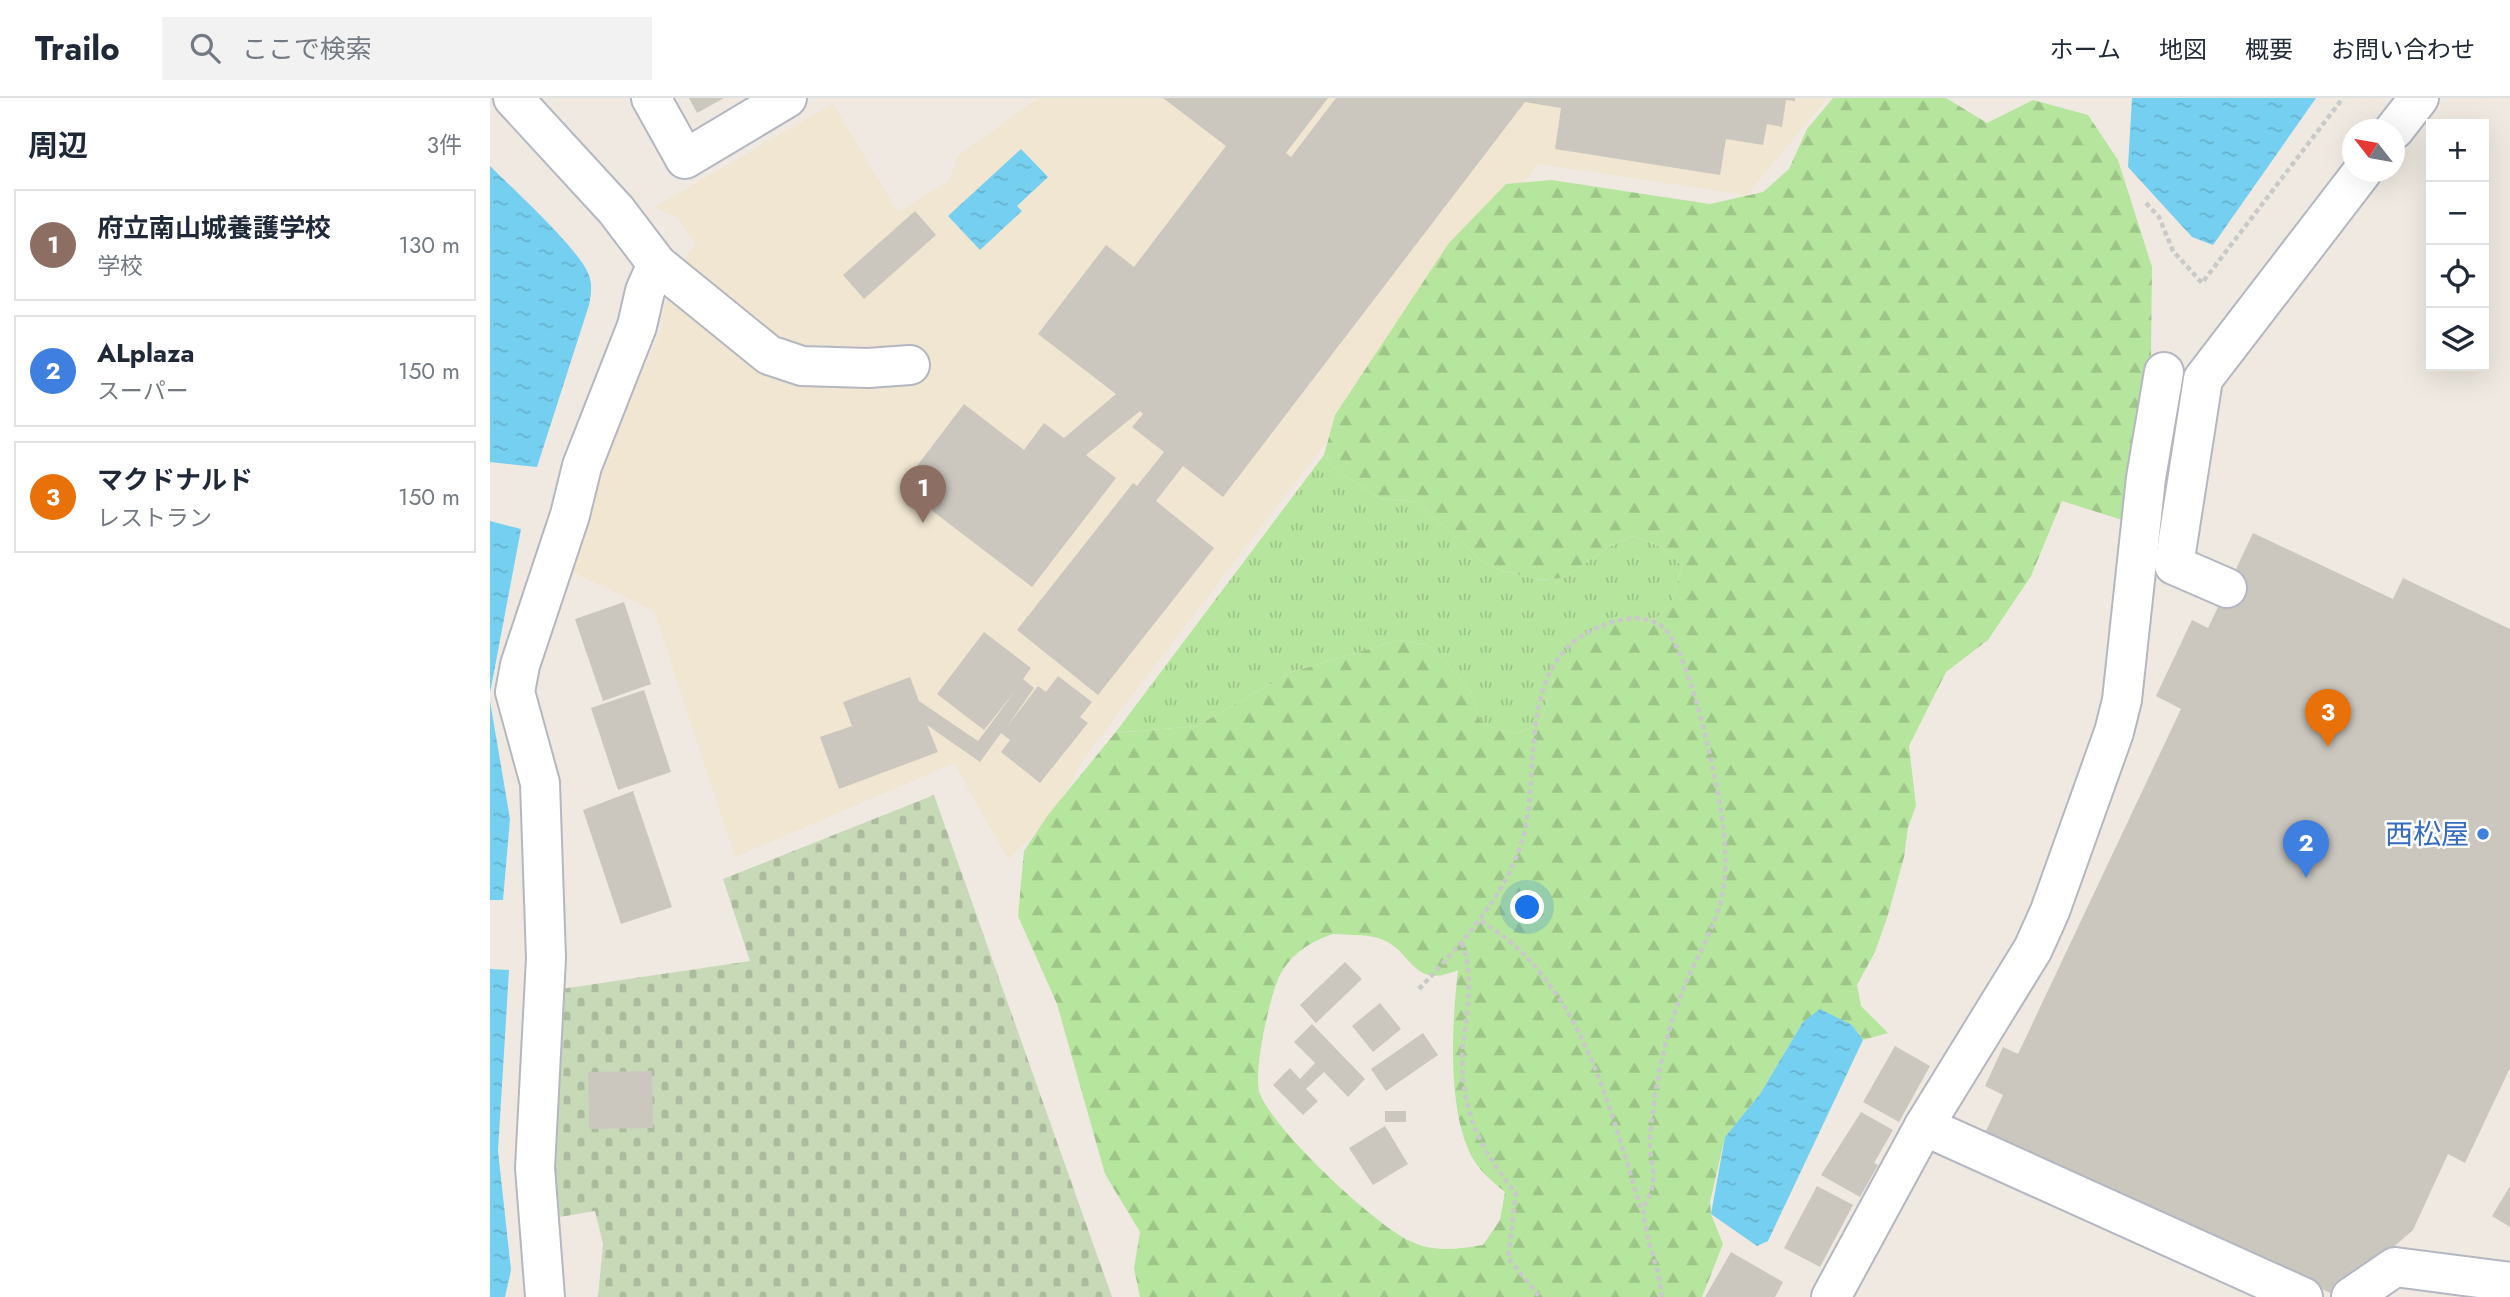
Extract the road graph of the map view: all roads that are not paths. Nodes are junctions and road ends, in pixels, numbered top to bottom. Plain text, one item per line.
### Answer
1 (513, 98) edge
2 (651, 98) edge
3 (787, 98) edge
4 (2419, 98) edge
5 (2403, 119) edge
6 (2355, 182) edge
7 (657, 264) junction
8 (909, 365) dead end
9 (2164, 372) dead end
10 (2227, 588) dead end
11 (1924, 1126) junction
12 (2510, 1282) edge
13 (545, 1297) edge
14 (1831, 1297) edge
15 (2302, 1297) edge
16 (2351, 1297) edge

1 - 7 street
2 - 3 street
4 - 5 street
6 - 10 street
7 - 8 street
7 - 13 street
9 - 11 street
11 - 14 street
11 - 15 street
12 - 16 street

